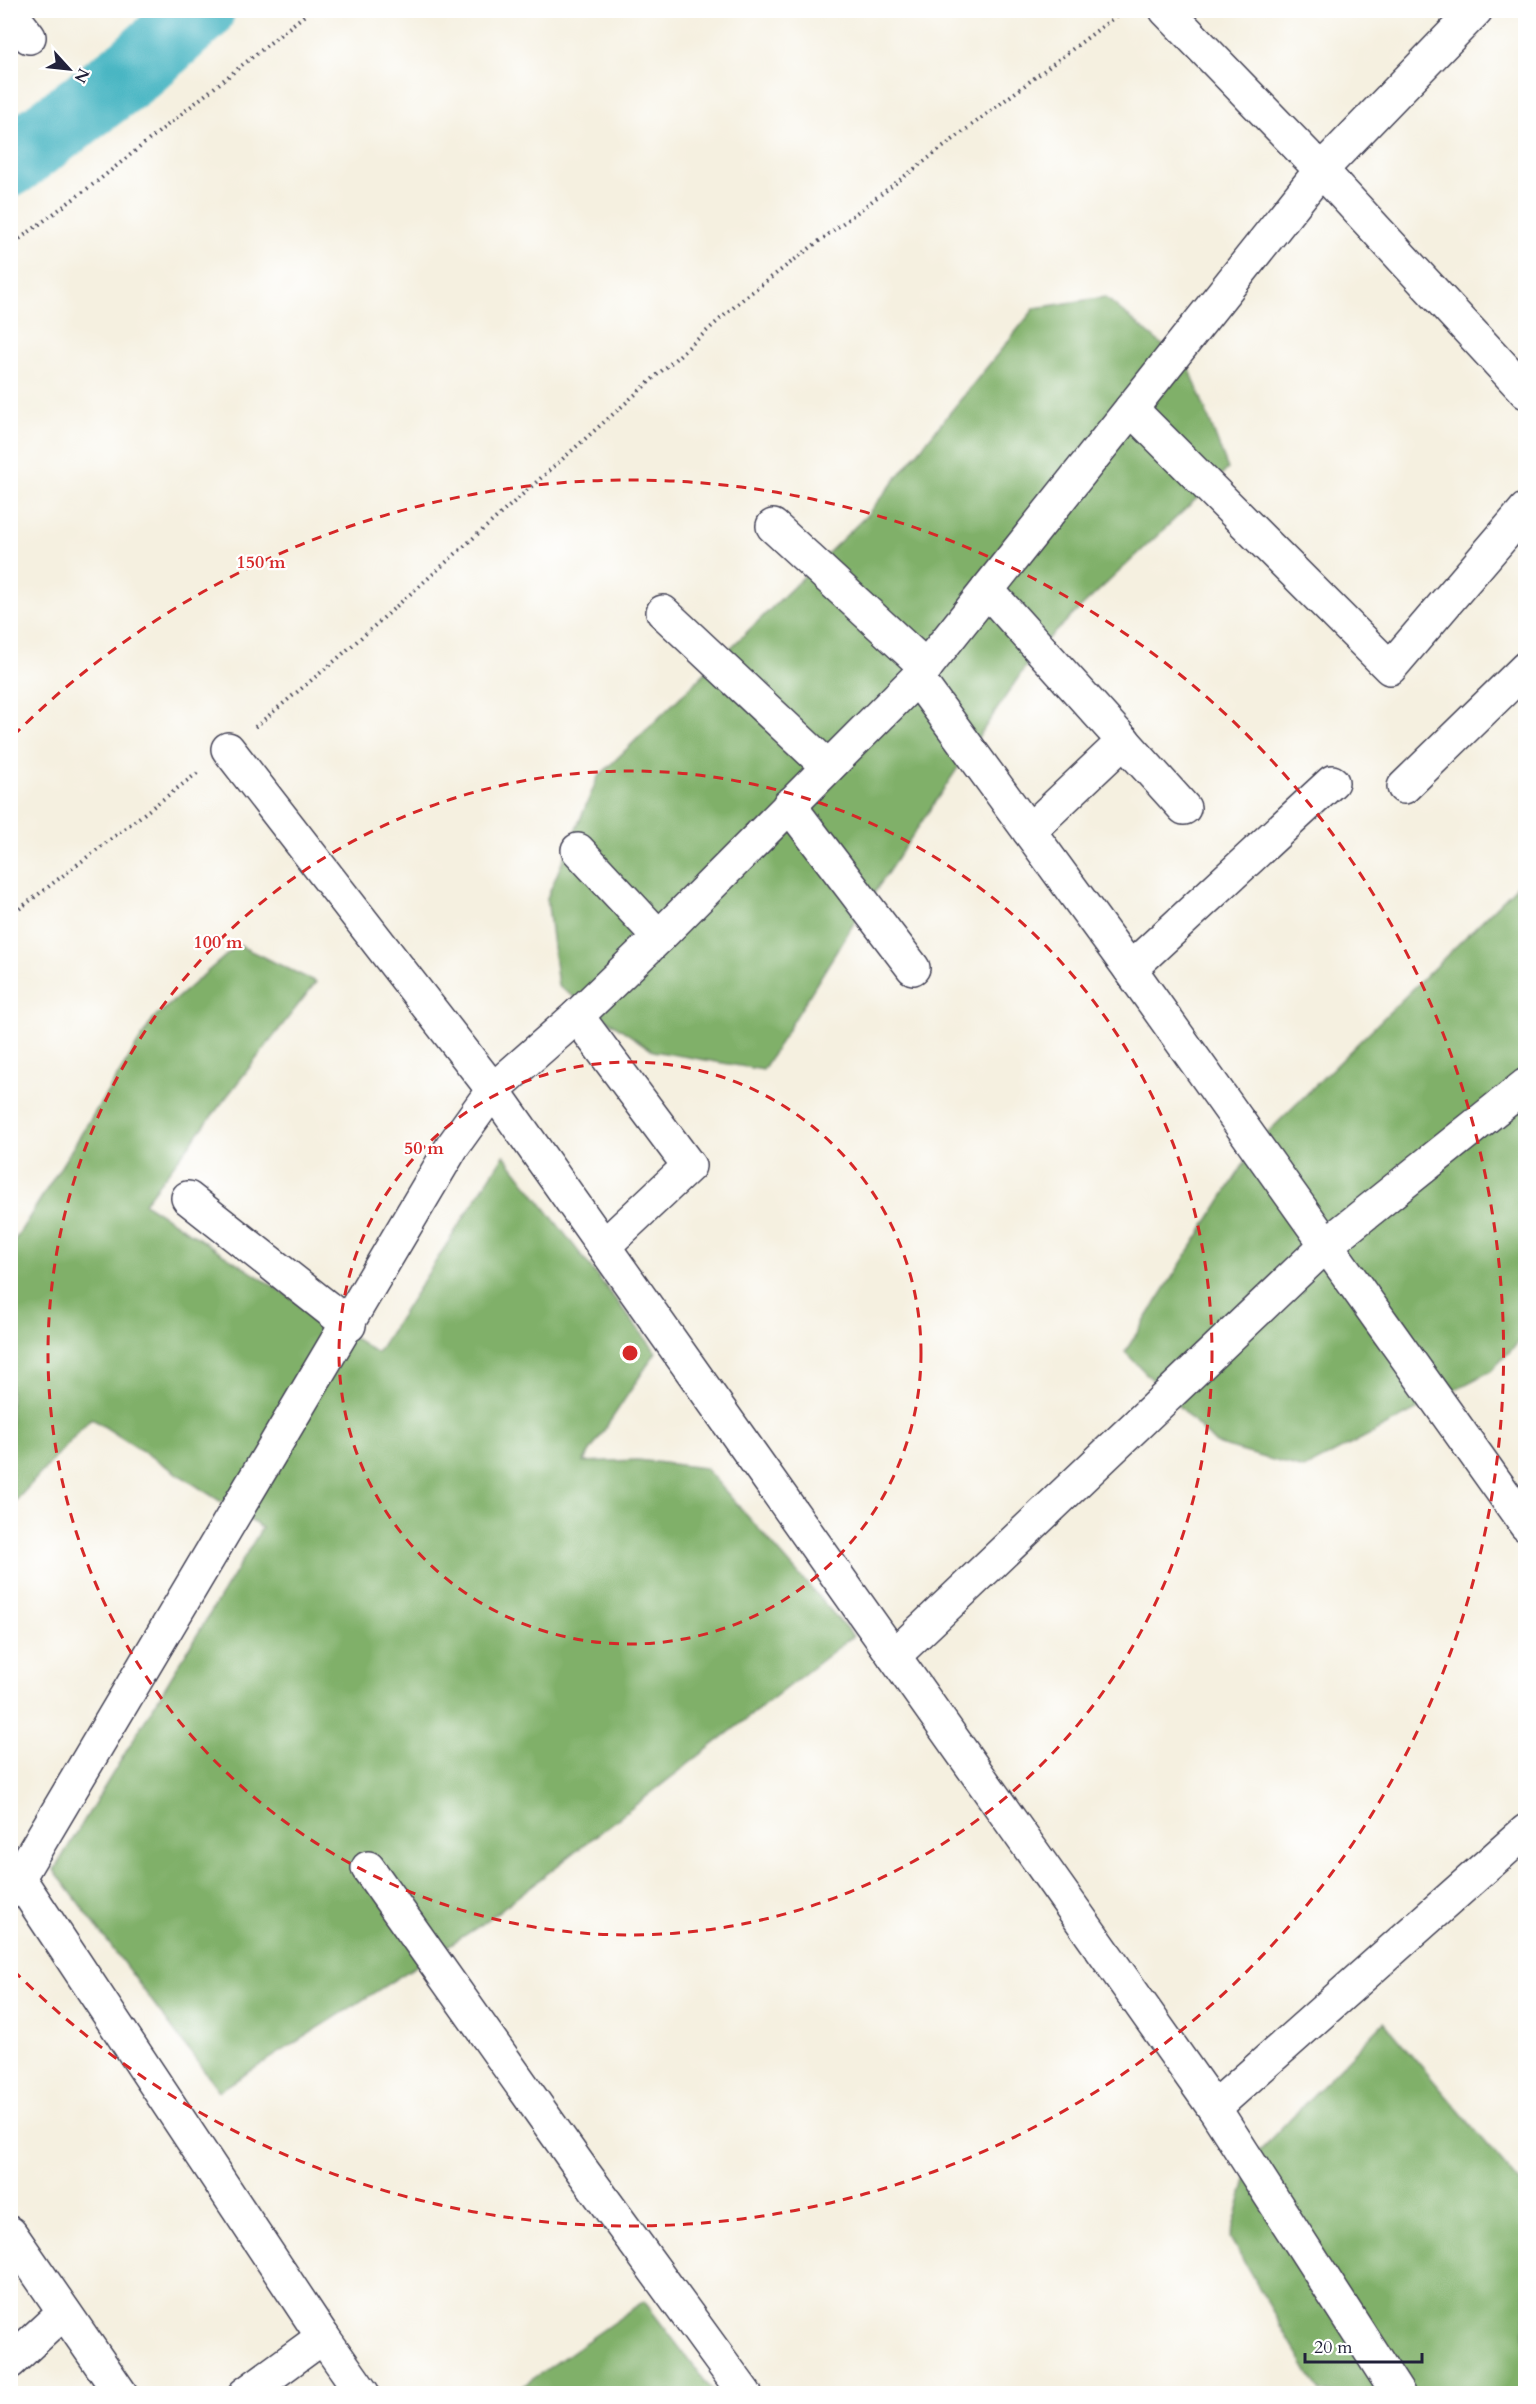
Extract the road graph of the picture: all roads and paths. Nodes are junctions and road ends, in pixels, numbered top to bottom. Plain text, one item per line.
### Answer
1 (311, 10) edge
2 (1124, 10) edge
3 (1166, 10) edge
4 (1476, 10) edge
5 (1321, 170) junction
6 (10, 246) edge
7 (1526, 392) edge
8 (1131, 409) junction
9 (1526, 510) edge
10 (773, 526) dead end
11 (987, 590) junction
12 (663, 612) dead end
13 (1526, 668) edge
14 (921, 673) junction
15 (1124, 741) junction
16 (228, 749) junction
17 (828, 766) junction
18 (1332, 782) dead end
19 (1404, 787) dead end
20 (789, 805) junction
21 (1184, 807) dead end
22 (1029, 831) junction
23 (578, 850) dead end
24 (10, 916) edge
25 (659, 937) junction
26 (913, 968) dead end
27 (1130, 969) junction
28 (578, 1016) junction
29 (1526, 1085) edge
30 (493, 1090) junction
31 (188, 1197) dead end
32 (1326, 1245) junction
33 (604, 1246) junction
34 (349, 1325) junction
35 (1526, 1525) edge
36 (894, 1656) junction
37 (1526, 1831) edge
38 (368, 1869) dead end
39 (14, 1885) edge
40 (1214, 2108) junction
41 (10, 2234) edge
42 (64, 2312) junction
43 (323, 2337) junction
44 (10, 2362) edge
45 (121, 2394) edge
46 (245, 2394) edge
47 (363, 2394) edge
48 (746, 2394) edge
49 (1398, 2394) edge

1 - 6 path
2 - 16 path
3 - 5 street
4 - 5 street
5 - 7 street
5 - 8 street
8 - 9 street
8 - 11 street
10 - 14 street
11 - 14 street
11 - 15 street
12 - 17 street
13 - 19 street
14 - 17 street
14 - 22 street
15 - 21 street
15 - 22 street
16 - 24 path
16 - 30 street
17 - 20 street
18 - 27 street
20 - 25 street
20 - 26 street
22 - 27 street
23 - 25 street
25 - 28 street
27 - 32 street
28 - 30 street
28 - 33 street
29 - 32 street
30 - 33 street
30 - 34 street
31 - 34 street
32 - 35 street
32 - 36 street
33 - 36 street
34 - 39 street
36 - 40 street
37 - 40 street
38 - 48 street
39 - 43 street
40 - 49 street
41 - 42 street
42 - 44 street
42 - 45 street
43 - 46 street
43 - 47 street

